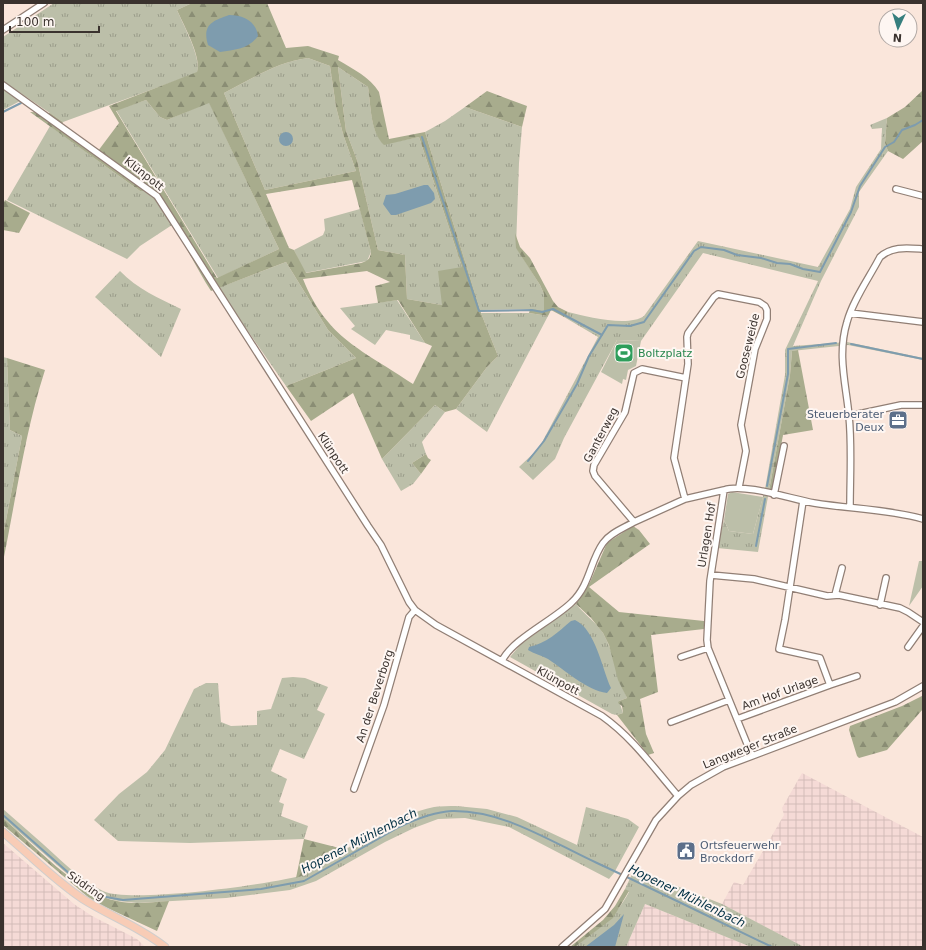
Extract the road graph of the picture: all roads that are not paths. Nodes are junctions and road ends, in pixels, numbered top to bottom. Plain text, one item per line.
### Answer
1 (44, 3) edge
2 (3, 30) edge
3 (3, 85) edge
4 (896, 189) dead end
5 (923, 196) edge
6 (923, 249) edge
7 (850, 312) junction
8 (923, 322) edge
9 (686, 378) junction
10 (923, 404) edge
11 (849, 416) junction
12 (784, 446) dead end
13 (739, 487) junction
14 (724, 490) junction
15 (774, 495) junction
16 (685, 499) junction
17 (803, 501) junction
18 (850, 507) junction
19 (923, 519) edge
20 (634, 522) junction
21 (842, 568) dead end
22 (711, 575) junction
23 (886, 578) dead end
24 (790, 587) junction
25 (835, 595) junction
26 (880, 605) junction
27 (415, 610) junction
28 (923, 622) edge
29 (923, 626) edge
30 (908, 647) dead end
31 (708, 648) junction
32 (681, 657) dead end
33 (502, 661) junction
34 (857, 676) dead end
35 (830, 685) junction
36 (923, 686) edge
37 (729, 700) junction
38 (737, 720) junction
39 (671, 722) dead end
40 (752, 756) junction
41 (354, 789) dead end
42 (678, 796) junction
43 (3, 832) edge
44 (165, 947) edge
45 (562, 947) edge

1 - 2 street
3 - 27 street, Klünpott
4 - 5 street
6 - 7 street
7 - 8 street
7 - 11 street
9 - 13 street, Gooseweide
9 - 16 street, Gooseweide
9 - 20 street, Ganterweg
10 - 11 street
11 - 18 street
12 - 15 street
13 - 14 street, Urlagen Hof
13 - 15 street
14 - 16 street
14 - 22 street, Urlagen Hof
15 - 17 street
16 - 20 street
17 - 18 street
17 - 24 street
18 - 19 street
20 - 33 street
21 - 25 street
22 - 24 street, Urlagen Hof
22 - 31 street, Urlagen Hof
23 - 26 street
24 - 25 street, Urlagen Hof
24 - 35 street, Am Hof Urlage
25 - 26 street, Urlagen Hof
26 - 28 street, Urlagen Hof
27 - 33 street, Klünpott
27 - 41 street, An der Beverborg
29 - 30 street
31 - 32 street
31 - 37 street, Urlagen Hof
33 - 42 street, Klünpott
34 - 35 street, Am Hof Urlage
35 - 38 street, Am Hof Urlage
36 - 40 street, Langweger Straße
37 - 38 street, Urlagen Hof
37 - 39 street
38 - 40 street, Urlagen Hof
40 - 42 street, Langweger Straße
42 - 45 street, Langweger Straße
43 - 44 main road, Südring

